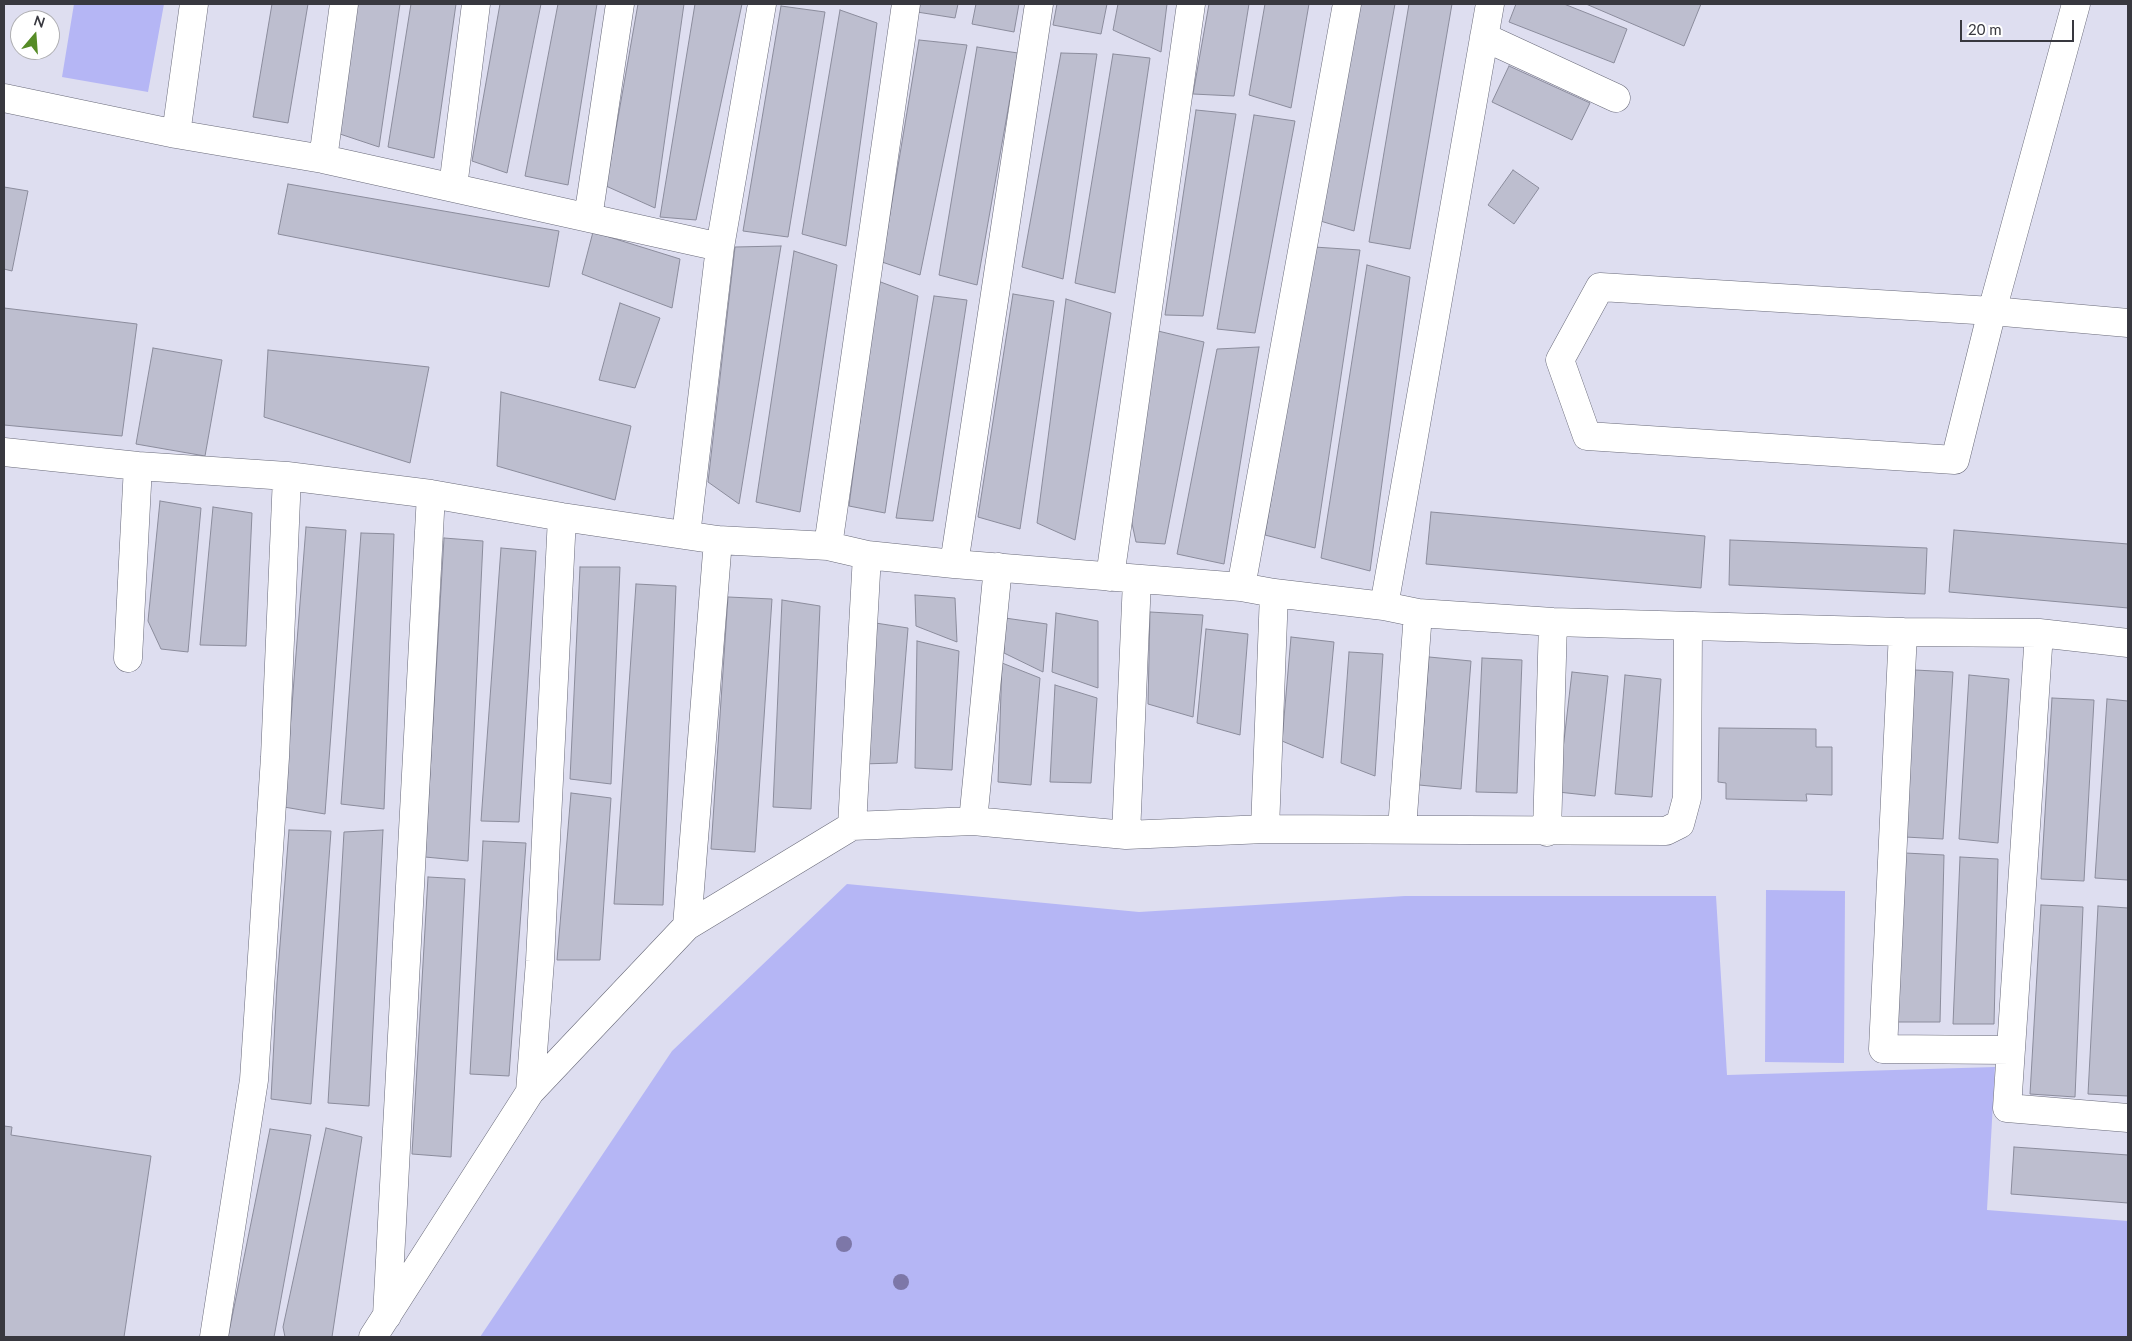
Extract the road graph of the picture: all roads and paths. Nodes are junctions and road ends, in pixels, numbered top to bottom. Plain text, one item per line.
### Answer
1 (194, 4) edge
2 (344, 4) edge
3 (476, 4) edge
4 (620, 4) edge
5 (762, 4) edge
6 (906, 4) edge
7 (1039, 4) edge
8 (1191, 4) edge
9 (1347, 4) edge
10 (1490, 4) edge
11 (2076, 4) edge
12 (1484, 37) junction
13 (4, 98) edge
14 (1616, 98) dead end
15 (176, 134) junction
16 (323, 159) junction
17 (453, 187) junction
18 (588, 218) junction
19 (720, 247) junction
20 (1992, 311) junction
21 (2128, 323) edge
22 (4, 452) edge
23 (138, 466) junction
24 (287, 476) junction
25 (431, 494) junction
26 (562, 517) junction
27 (686, 535) junction
28 (718, 540) junction
29 (828, 546) junction
30 (867, 555) junction
31 (954, 564) junction
32 (998, 568) junction
33 (1110, 577) junction
34 (1137, 580) junction
35 (1241, 587) junction
36 (1274, 593) junction
37 (1384, 606) junction
38 (1418, 613) junction
39 (1553, 622) junction
40 (1688, 626) junction
41 (1903, 632) junction
42 (2039, 634) junction
43 (2128, 643) edge
44 (128, 658) dead end
45 (973, 821) junction
46 (852, 826) junction
47 (1265, 829) junction
48 (1402, 829) junction
49 (1547, 832) junction
50 (1126, 835) junction
51 (687, 926) junction
52 (2011, 1050) junction
53 (530, 1092) junction
54 (2128, 1118) edge
55 (380, 1327) edge
56 (214, 1337) edge

1 - 15 street
2 - 16 street
3 - 17 street
4 - 18 street
5 - 19 street
6 - 29 street
7 - 31 street
8 - 33 street
9 - 35 street
10 - 12 street
11 - 20 street
12 - 14 street
12 - 37 street
13 - 15 street
15 - 16 street
16 - 17 street
17 - 18 street
18 - 19 street
19 - 27 street
20 - 20 street
20 - 21 street
22 - 23 street
23 - 24 street
23 - 44 street
24 - 25 street
24 - 56 street
25 - 26 street
25 - 55 street
26 - 27 street
26 - 53 street
27 - 28 street
28 - 29 street
28 - 51 street
29 - 30 street
30 - 31 street
30 - 46 street
31 - 32 street
32 - 33 street
32 - 45 street
33 - 34 street
34 - 35 street
34 - 50 street
35 - 36 street
36 - 37 street
36 - 47 street
37 - 38 street
38 - 39 street
38 - 48 street
39 - 40 street
39 - 49 street
40 - 41 street
40 - 49 street
41 - 42 street
41 - 52 street
42 - 43 street
42 - 52 street
45 - 46 street
45 - 50 street
46 - 51 street
47 - 48 street
47 - 50 street
48 - 49 street
51 - 53 street
52 - 54 street
53 - 55 street

